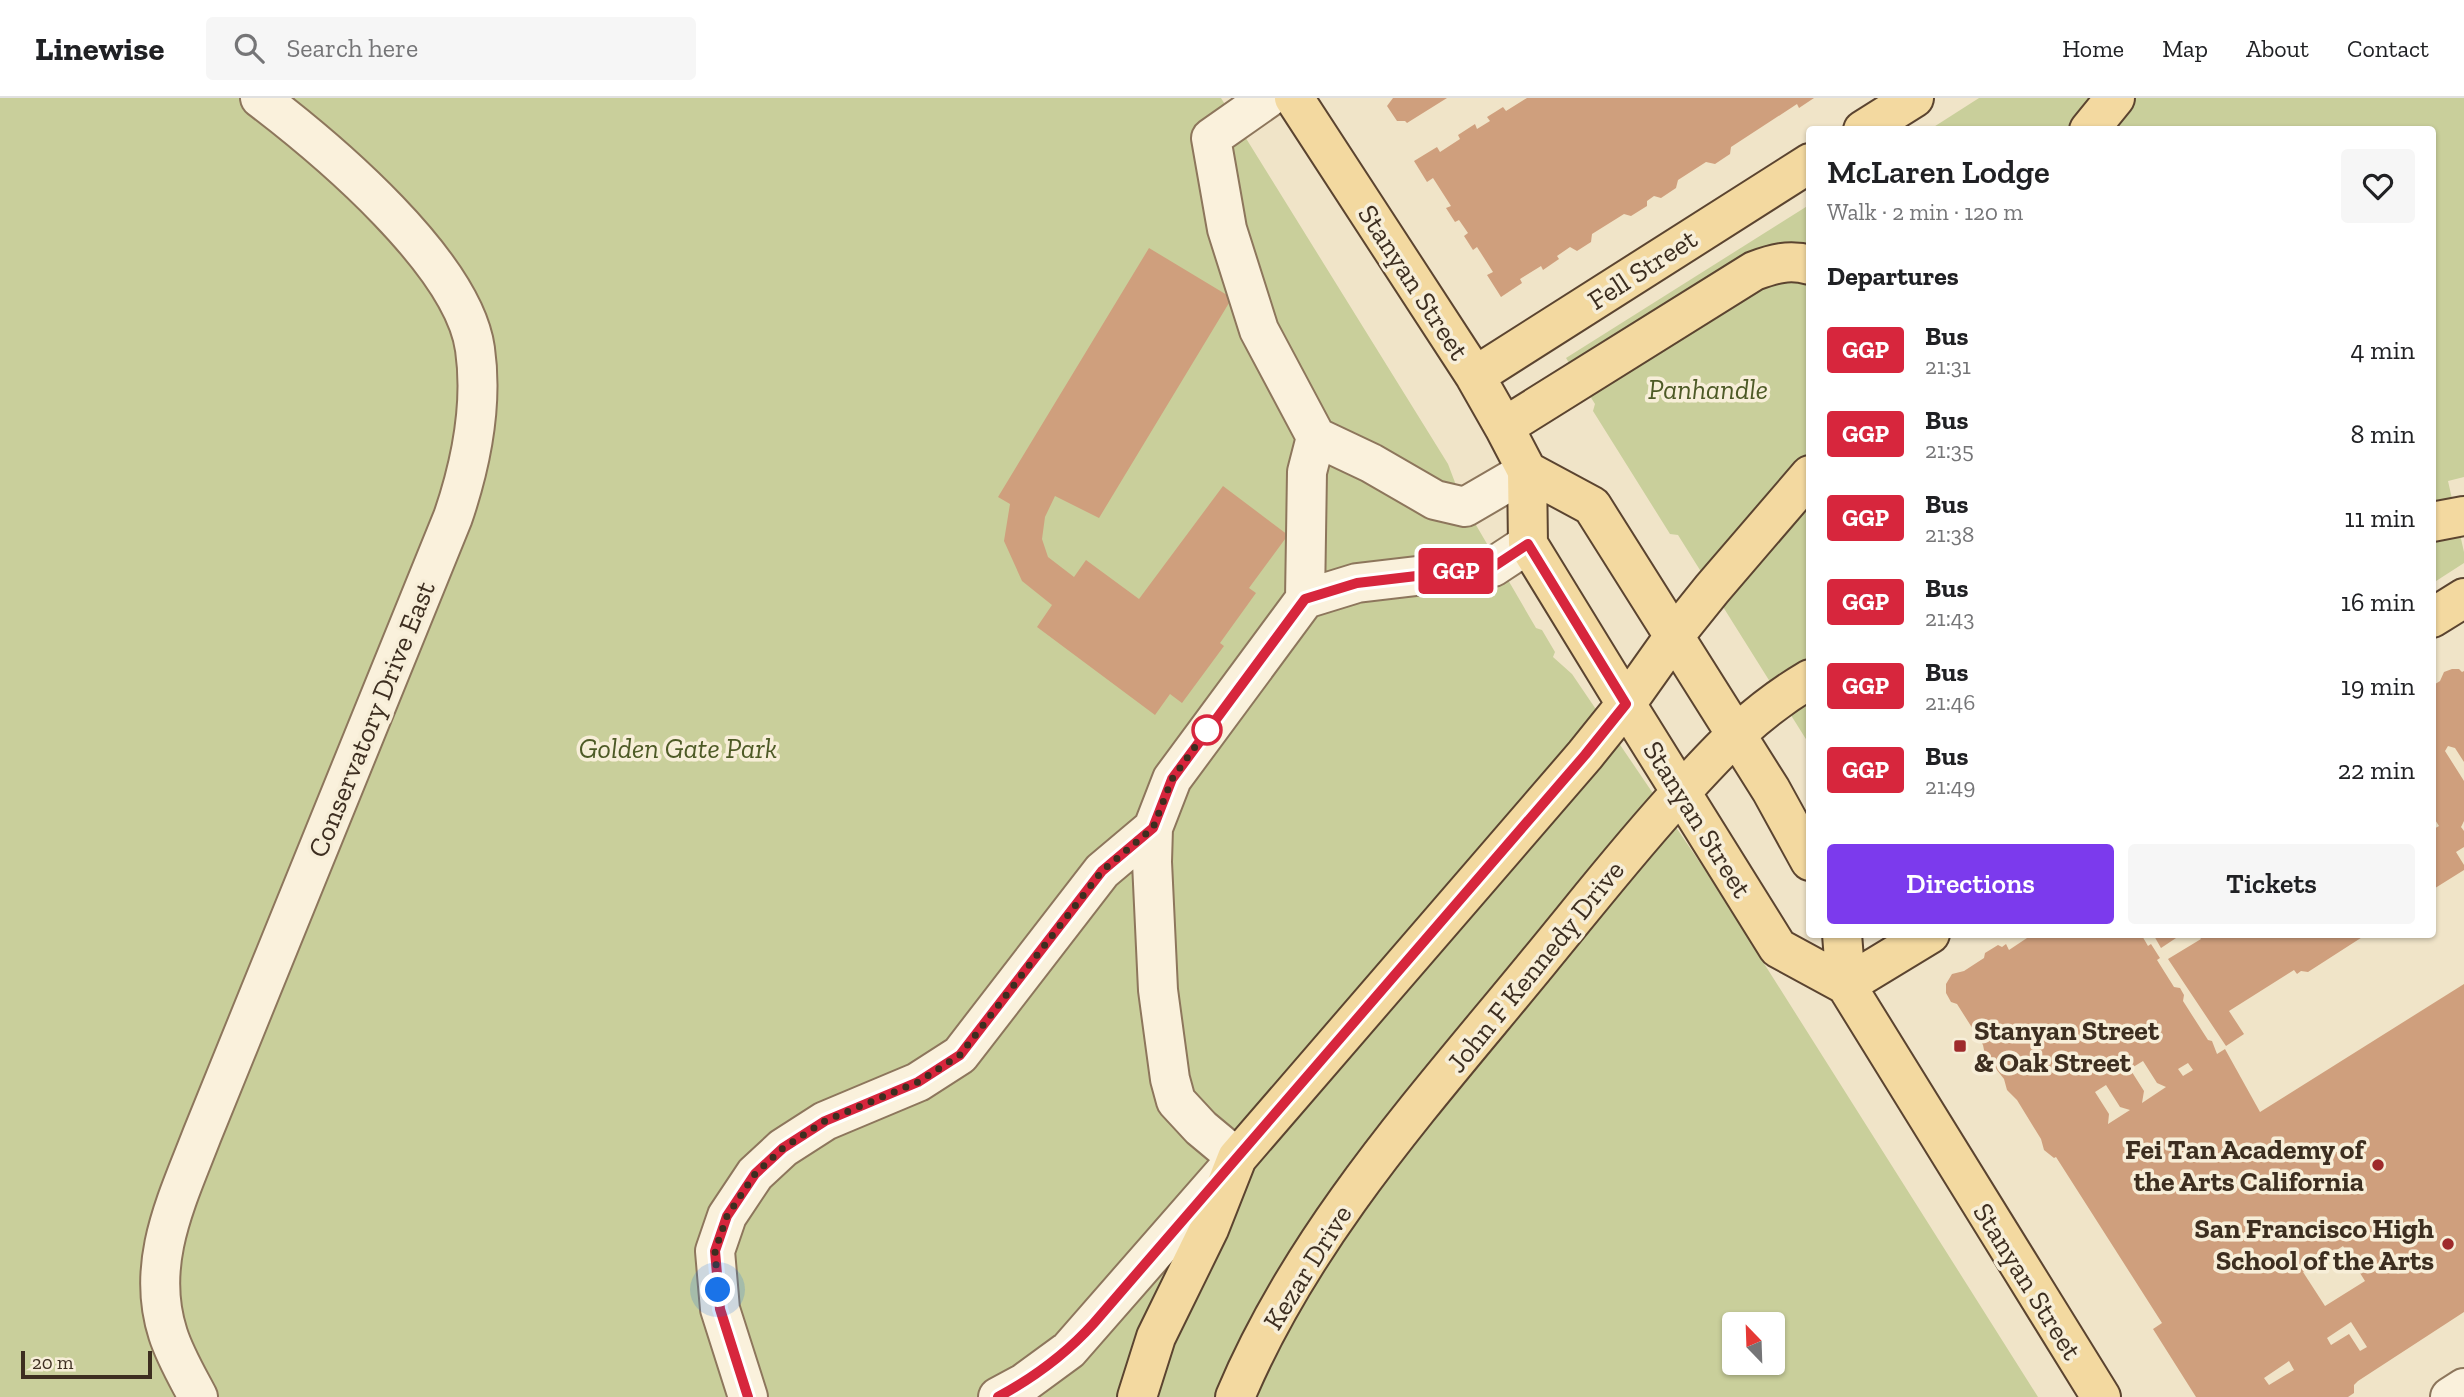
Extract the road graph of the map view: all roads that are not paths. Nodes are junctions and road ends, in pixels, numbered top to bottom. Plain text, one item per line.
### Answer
1 (260, 98) edge
2 (1268, 98) edge
3 (1294, 98) edge
4 (1914, 98) edge
5 (2115, 98) edge
6 (1869, 126) edge
7 (2093, 126) edge
8 (1806, 166) edge
9 (1806, 264) edge
10 (1475, 376) junction
11 (1504, 427) junction
12 (1316, 437) junction
13 (1527, 471) junction
14 (1806, 480) edge
15 (2464, 516) edge
16 (2436, 522) edge
17 (1528, 544) junction
18 (2464, 598) edge
19 (1305, 599) junction
20 (2436, 616) edge
21 (1675, 635) junction
22 (1806, 681) edge
23 (1626, 704) junction
24 (1734, 734) junction
25 (1682, 791) junction
26 (1153, 828) junction
27 (1806, 854) edge
28 (1842, 938) edge
29 (1923, 938) edge
30 (1846, 985) junction
31 (1390, 1143) joint
32 (1237, 1158) junction
33 (2464, 1388) edge
34 (198, 1397) edge
35 (748, 1397) edge
36 (998, 1397) edge
37 (1137, 1397) edge
38 (1235, 1397) edge
39 (2101, 1397) edge
40 (2450, 1397) edge

1 - 34 street, Conservatory Drive East
2 - 12 street
3 - 10 main road, Stanyan Street
4 - 6 main road
5 - 7 main road
8 - 10 main road, Fell Street
9 - 11 main road
10 - 11 main road, Stanyan Street
11 - 13 main road, Stanyan Street
12 - 13 street
12 - 19 street
13 - 17 main road, Stanyan Street
13 - 21 main road
14 - 21 main road
15 - 16 main road
17 - 19 street
17 - 23 main road, Stanyan Street
18 - 20 main road
19 - 26 street
21 - 23 main road
21 - 24 main road
22 - 24 main road, John F Kennedy Drive
23 - 25 main road, Stanyan Street
23 - 32 main road
24 - 25 main road, John F Kennedy Drive
24 - 27 main road
25 - 30 main road, Stanyan Street
25 - 31 main road, John F Kennedy Drive
26 - 32 street
26 - 35 street
28 - 30 main road, Stanyan Street
29 - 30 main road
30 - 39 main road, Stanyan Street
31 - 38 main road, Kezar Drive
32 - 36 street
32 - 37 main road
33 - 40 street

